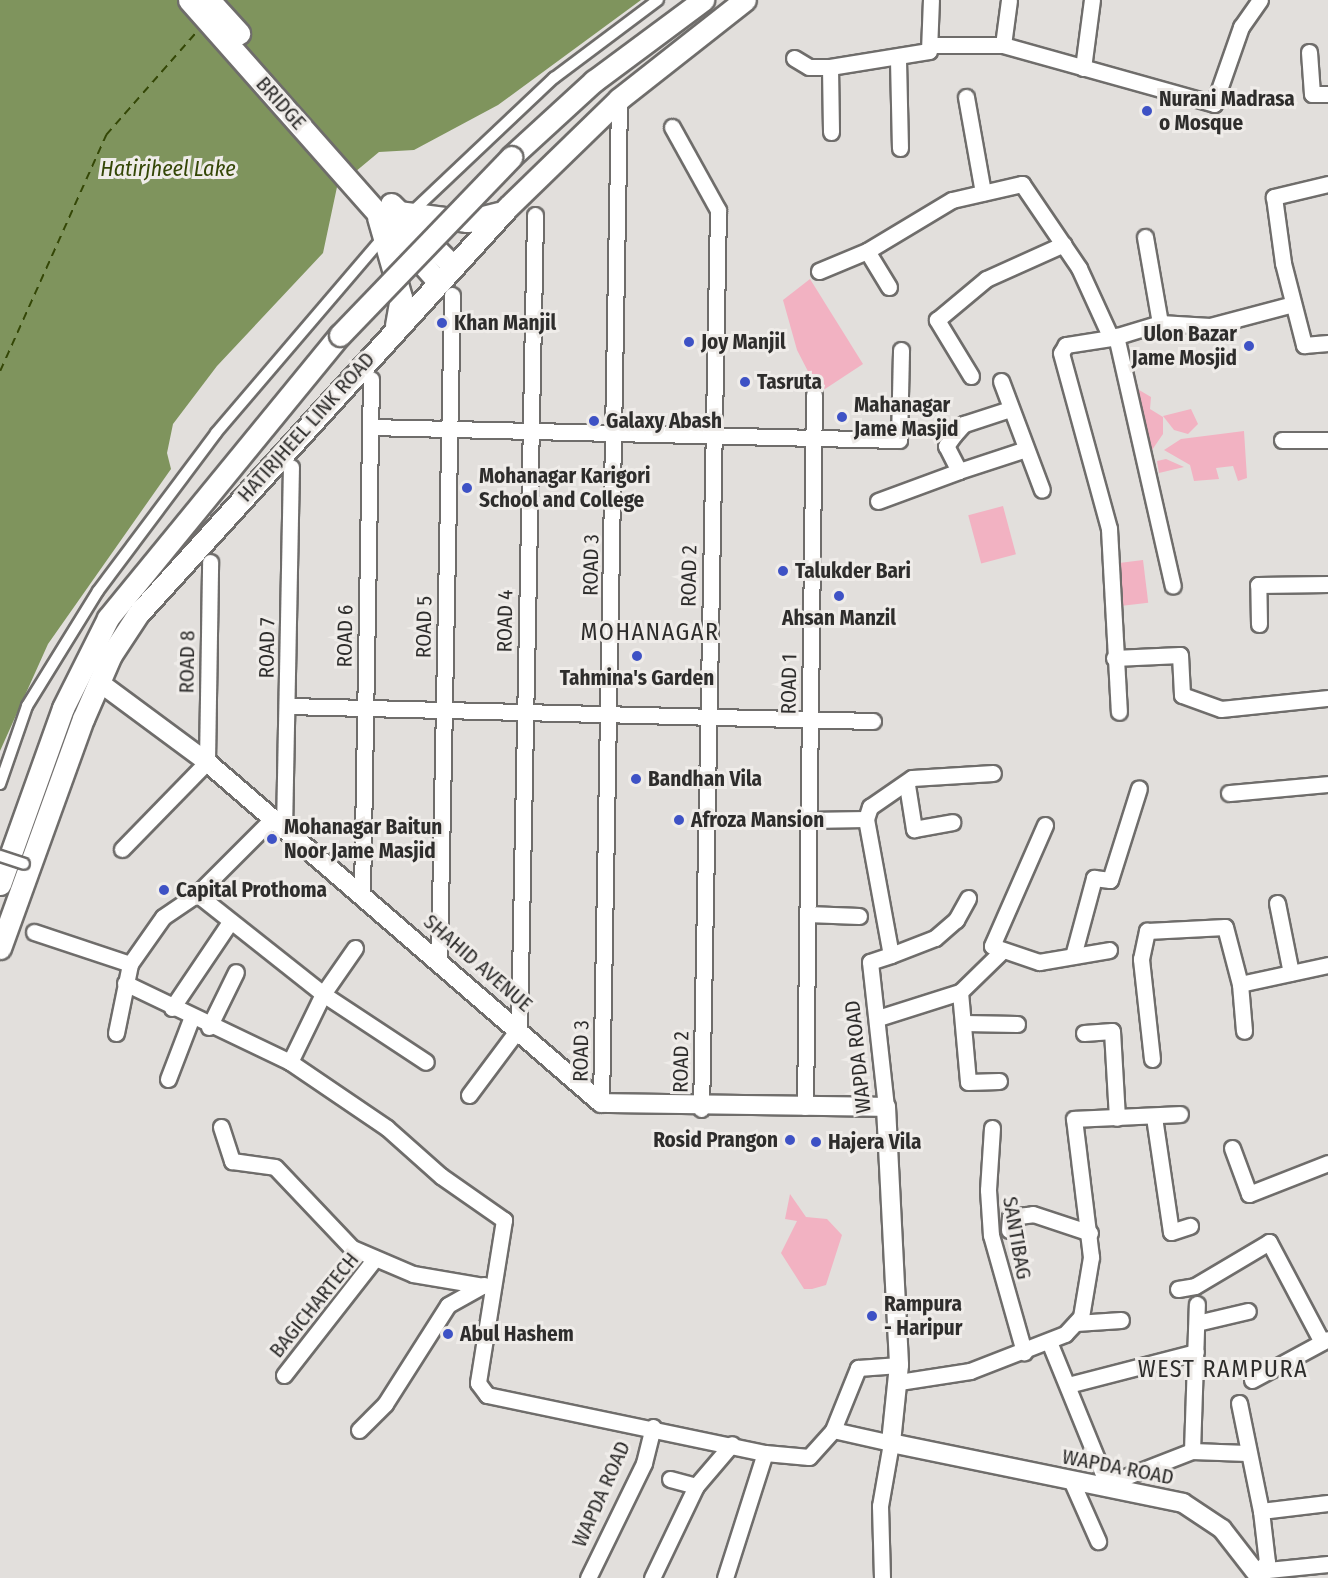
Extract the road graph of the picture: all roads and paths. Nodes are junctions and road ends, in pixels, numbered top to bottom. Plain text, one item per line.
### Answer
1 (189, 0) edge
2 (209, 0) edge
3 (657, 0) edge
4 (703, 0) edge
5 (745, 0) edge
6 (931, 0) edge
7 (1009, 0) edge
8 (1092, 0) edge
9 (1260, 0) edge
10 (1003, 45) junction
11 (931, 48) junction
12 (1309, 52) dead end
13 (794, 58) dead end
14 (898, 60) junction
15 (830, 67) junction
16 (1083, 68) junction
17 (1328, 94) edge
18 (966, 98) dead end
19 (620, 99) junction
20 (672, 127) dead end
21 (831, 132) dead end
22 (900, 148) dead end
23 (1328, 184) edge
24 (982, 192) junction
25 (507, 207) junction
26 (534, 215) dead end
27 (393, 216) junction
28 (1145, 237) dead end
29 (1064, 244) junction
30 (867, 250) junction
31 (452, 265) junction
32 (819, 271) dead end
33 (889, 286) dead end
34 (445, 288) junction
35 (1293, 304) junction
36 (1160, 323) junction
37 (396, 327) junction
38 (1114, 337) junction
39 (1328, 343) edge
40 (901, 350) dead end
41 (971, 376) dead end
42 (371, 379) dead end
43 (1001, 381) dead end
44 (814, 395) dead end
45 (1010, 409) junction
46 (370, 427) junction
47 (449, 429) junction
48 (530, 430) junction
49 (613, 433) junction
50 (713, 435) junction
51 (813, 438) junction
52 (1281, 440) dead end
53 (1328, 440) edge
54 (1023, 450) junction
55 (291, 468) dead end
56 (959, 471) junction
57 (1042, 490) dead end
58 (878, 501) dead end
59 (210, 562) dead end
60 (1328, 584) edge
61 (1173, 586) dead end
62 (1259, 624) dead end
63 (1114, 658) junction
64 (99, 682) junction
65 (1328, 698) edge
66 (288, 706) junction
67 (365, 708) junction
68 (444, 710) junction
69 (524, 712) junction
70 (1119, 712) dead end
71 (610, 714) junction
72 (707, 717) junction
73 (809, 719) junction
74 (873, 721) dead end
75 (207, 762) junction
76 (993, 773) dead end
77 (0, 784) edge
78 (1328, 784) edge
79 (907, 785) junction
80 (1139, 788) dead end
81 (1229, 793) dead end
82 (866, 819) junction
83 (808, 820) junction
84 (952, 822) dead end
85 (278, 825) junction
86 (1045, 825) dead end
87 (122, 849) dead end
88 (0, 856) edge
89 (24, 864) dead end
90 (0, 884) edge
91 (197, 894) junction
92 (362, 894) junction
93 (968, 898) dead end
94 (1277, 903) dead end
95 (807, 914) junction
96 (859, 916) dead end
97 (230, 922) junction
98 (34, 932) dead end
99 (0, 948) edge
100 (355, 948) dead end
101 (1109, 950) dead end
102 (1000, 953) junction
103 (891, 954) junction
104 (1072, 956) junction
105 (439, 959) junction
106 (130, 964) junction
107 (1328, 965) edge
108 (236, 972) dead end
109 (1291, 973) junction
110 (124, 983) junction
111 (1240, 984) junction
112 (960, 992) junction
113 (323, 994) junction
114 (172, 1008) junction
115 (878, 1018) junction
116 (191, 1019) junction
117 (963, 1023) junction
118 (1017, 1024) dead end
119 (209, 1027) junction
120 (519, 1028) junction
121 (1244, 1031) dead end
122 (116, 1033) dead end
123 (1084, 1033) dead end
124 (1152, 1059) dead end
125 (290, 1062) junction
126 (426, 1062) dead end
127 (168, 1079) dead end
128 (999, 1081) dead end
129 (469, 1095) dead end
130 (601, 1104) junction
131 (804, 1107) junction
132 (886, 1107) junction
133 (701, 1109) junction
134 (1180, 1114) dead end
135 (1154, 1117) junction
136 (1117, 1118) junction
137 (221, 1127) dead end
138 (993, 1128) dead end
139 (1232, 1148) dead end
140 (1328, 1162) edge
141 (1190, 1226) dead end
142 (1009, 1230) dead end
143 (1090, 1233) junction
144 (373, 1261) junction
145 (489, 1283) junction
146 (1178, 1289) dead end
147 (1197, 1304) dead end
148 (1248, 1311) dead end
149 (1121, 1320) dead end
150 (1201, 1322) junction
151 (1076, 1323) junction
152 (1325, 1340) edge
153 (1050, 1344) junction
154 (1024, 1352) junction
155 (1196, 1352) junction
156 (899, 1374) junction
157 (284, 1375) dead end
158 (1252, 1380) dead end
159 (1068, 1385) junction
160 (1239, 1403) dead end
161 (653, 1427) junction
162 (359, 1430) dead end
163 (833, 1430) junction
164 (891, 1443) junction
165 (732, 1444) junction
166 (1192, 1451) junction
167 (765, 1453) junction
168 (1247, 1453) junction
169 (670, 1479) dead end
170 (1071, 1480) junction
171 (1107, 1484) junction
172 (696, 1486) junction
173 (1328, 1503) edge
174 (1261, 1511) junction
175 (1098, 1541) dead end
176 (1328, 1564) edge
177 (1259, 1574) edge
178 (588, 1578) edge
179 (652, 1578) edge
180 (725, 1578) edge
181 (882, 1578) edge

1 - 27 main road, BRIDGE
2 - 27 main road
3 - 27 street
4 - 90 main road, bridge
5 - 19 main road, HATIRJHEEL LINK ROAD
6 - 11 street
7 - 10 street
8 - 16 street
9 - 16 street
10 - 11 street
10 - 16 street
11 - 14 street
12 - 17 street
13 - 15 street
14 - 15 street
14 - 22 street
15 - 21 street
18 - 24 street
19 - 25 main road, HATIRJHEEL LINK ROAD
19 - 49 street, ROAD 3
20 - 50 street, ROAD 2
23 - 35 street
24 - 29 street
24 - 30 street
25 - 27 main road
25 - 31 main road, HATIRJHEEL LINK ROAD
26 - 48 street, ROAD 4
27 - 31 main road
27 - 34 main road
27 - 37 main road
27 - 77 street
28 - 36 street
29 - 38 street
29 - 41 street
30 - 32 street
30 - 33 street
31 - 34 main road, HATIRJHEEL LINK ROAD
34 - 37 main road, HATIRJHEEL LINK ROAD
34 - 47 street, ROAD 5
35 - 36 street
35 - 39 street
36 - 38 street
37 - 64 main road, HATIRJHEEL LINK ROAD
38 - 61 street
38 - 63 street
40 - 51 street
42 - 46 street, ROAD 6
43 - 45 street
44 - 51 street, ROAD 1
45 - 54 street
45 - 56 street
46 - 47 street
46 - 67 street, ROAD 6
47 - 48 street
47 - 68 street, ROAD 5
48 - 49 street
48 - 69 street, ROAD 4
49 - 50 street
49 - 71 street, ROAD 3
50 - 51 street
50 - 72 street, ROAD 2
51 - 73 street, ROAD 1
52 - 53 street
54 - 56 street
54 - 57 street
55 - 66 street, ROAD 7
56 - 58 street
59 - 75 street, ROAD 8
60 - 62 street
63 - 65 street
63 - 70 street
64 - 75 street, SHAHID AVENUE
64 - 99 main road, HATIRJHEEL LINK ROAD
66 - 67 street
66 - 85 street, ROAD 7
67 - 68 street
67 - 92 street, ROAD 6
68 - 69 street
68 - 105 street, ROAD 5
69 - 71 street
69 - 120 street, ROAD 4
71 - 72 street
71 - 130 street, ROAD 3
72 - 73 street
72 - 133 street, ROAD 2
73 - 74 street
73 - 83 street, ROAD 1
75 - 85 street, SHAHID AVENUE
75 - 87 street
76 - 79 street
78 - 81 street
79 - 82 street
79 - 84 street
80 - 104 street
82 - 83 street
82 - 103 street
83 - 95 street, ROAD 1
85 - 91 street
85 - 92 street, SHAHID AVENUE
86 - 102 street
88 - 89 street, bridge
91 - 97 street
91 - 106 street
92 - 105 street, SHAHID AVENUE
93 - 103 street
94 - 109 street
95 - 96 street
95 - 131 street, ROAD 1
97 - 113 street
97 - 114 street
98 - 106 street
100 - 113 street
101 - 104 street
102 - 104 street
102 - 112 street
103 - 115 street, WAPDA ROAD
105 - 120 street, SHAHID AVENUE
106 - 110 street
107 - 109 street
108 - 119 street
109 - 111 street
110 - 114 street
110 - 122 street
111 - 121 street
111 - 124 street
112 - 115 street
112 - 117 street
113 - 125 street
113 - 126 street
114 - 116 street
115 - 132 street, WAPDA ROAD
116 - 119 street
116 - 127 street
117 - 118 street
117 - 128 street
119 - 125 street
120 - 129 street
120 - 130 street, SHAHID AVENUE
123 - 136 street
125 - 145 street
130 - 133 street
131 - 132 street
131 - 133 street
132 - 156 street, WAPDA ROAD
134 - 135 street
135 - 136 street
135 - 141 street
136 - 143 street
137 - 144 street
138 - 154 street, SANTIBAG
139 - 140 street
142 - 143 street, SANTIBAG
143 - 151 street
144 - 145 street, BAGICHARTECH
144 - 157 street, BAGICHARTECH
145 - 161 street
145 - 162 street
146 - 152 street
147 - 150 street
148 - 150 street
149 - 151 street
150 - 155 street
151 - 153 street
152 - 158 street
153 - 154 street
153 - 159 street
154 - 156 street
155 - 159 street
155 - 166 street
156 - 163 street
156 - 164 street, WAPDA ROAD
159 - 171 street
160 - 168 street
161 - 165 street
161 - 178 street, WAPDA ROAD
163 - 164 street, WAPDA ROAD
163 - 167 street
164 - 170 street, WAPDA ROAD
164 - 181 street
165 - 167 street
165 - 172 street
166 - 168 street
166 - 171 street
167 - 180 street
168 - 174 street
169 - 172 street
170 - 171 street, WAPDA ROAD
170 - 175 street
171 - 177 street, WAPDA ROAD
172 - 179 street
173 - 174 street
174 - 177 street
176 - 177 street

